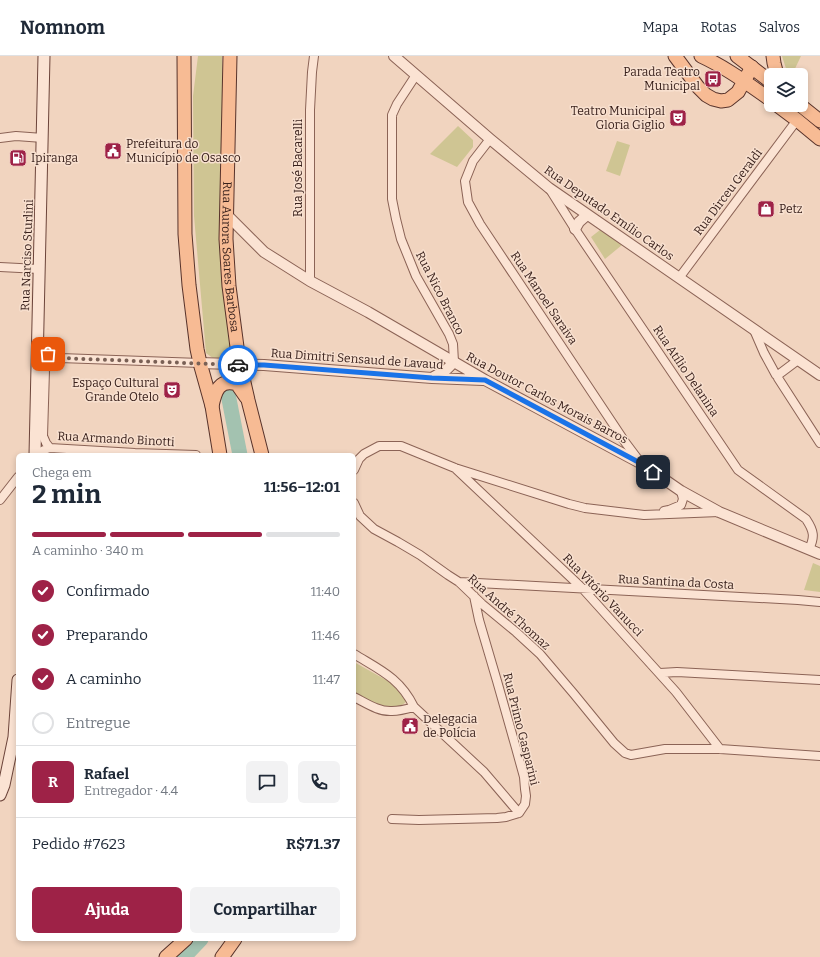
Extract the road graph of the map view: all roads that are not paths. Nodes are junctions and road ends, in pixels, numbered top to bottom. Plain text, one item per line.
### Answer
1 (44, 56) edge
2 (184, 56) edge
3 (230, 56) edge
4 (314, 56) edge
5 (394, 56) edge
6 (675, 56) edge
7 (701, 56) edge
8 (737, 56) edge
9 (773, 56) edge
10 (752, 67) junction
11 (775, 68) edge
12 (416, 75) junction
13 (764, 76) edge
14 (744, 80) junction
15 (764, 95) edge
16 (786, 112) edge
17 (808, 112) edge
18 (797, 120) junction
19 (820, 122) edge
20 (0, 138) edge
21 (43, 138) junction
22 (490, 139) junction
23 (820, 139) edge
24 (549, 188) junction
25 (587, 215) junction
26 (227, 216) junction
27 (575, 229) junction
28 (0, 267) edge
29 (39, 269) junction
30 (679, 278) junction
31 (310, 281) junction
32 (754, 330) junction
33 (37, 351) junction
34 (60, 358) junction
35 (798, 360) junction
36 (454, 362) junction
37 (200, 363) junction
38 (240, 365) junction
39 (778, 376) junction
40 (820, 376) edge
41 (432, 378) junction
42 (485, 380) junction
43 (248, 400) junction
44 (212, 406) junction
45 (820, 443) edge
46 (50, 448) junction
47 (35, 453) edge
48 (38, 453) edge
49 (112, 453) edge
50 (220, 453) edge
51 (261, 453) edge
52 (642, 464) junction
53 (356, 466) edge
54 (455, 468) junction
55 (16, 480) edge
56 (681, 491) junction
57 (0, 500) edge
58 (356, 507) edge
59 (719, 512) junction
60 (644, 515) junction
61 (809, 549) junction
62 (820, 554) edge
63 (459, 582) junction
64 (584, 589) junction
65 (474, 596) junction
66 (820, 602) edge
67 (356, 655) edge
68 (660, 673) junction
69 (820, 680) edge
70 (356, 698) edge
71 (414, 707) junction
72 (16, 708) edge
73 (720, 749) junction
74 (820, 756) edge
75 (0, 795) edge
76 (519, 813) junction
77 (392, 819) dead end
78 (184, 941) edge
79 (234, 941) edge
80 (166, 957) edge
81 (222, 957) edge

1 - 21 main road, Rua Narciso Sturlini
2 - 37 main road
3 - 26 main road, Rua Aurora Soares Barbosa
4 - 31 street, Rua José Bacarelli
5 - 12 street, Rua Deputado Emílio Carlos
6 - 14 main road
7 - 14 main road
8 - 10 main road
9 - 11 main road
10 - 13 main road
10 - 14 main road
12 - 22 street, Rua Deputado Emílio Carlos
12 - 36 street, Rua Nico Branco
14 - 15 main road
16 - 18 main road
17 - 19 main road
18 - 23 main road
18 - 30 street, Rua Dirceu Geraldi
20 - 21 street
21 - 29 main road, Rua Narciso Sturlini
22 - 24 street, Rua Deputado Emílio Carlos
22 - 52 street, Rua Manoel Saraiva
24 - 25 street, Rua Deputado Emílio Carlos
24 - 27 street, Rua Atílio Delanina
25 - 27 street
25 - 30 street, Rua Deputado Emílio Carlos
26 - 31 street, Rua Doutor Carlos Morais Barros
26 - 38 main road, Rua Aurora Soares Barbosa
27 - 61 street, Rua Atílio Delanina
28 - 29 street
29 - 33 main road, Rua Narciso Sturlini
30 - 32 street, Rua Deputado Emílio Carlos
31 - 36 street, Rua Doutor Carlos Morais Barros
32 - 35 street, Rua Deputado Emílio Carlos
32 - 39 street
33 - 34 street, Rua Dimitri Sensaud de Lavaud
33 - 47 main road, Rua Narciso Sturlini
34 - 37 street, Rua Dimitri Sensaud de Lavaud
34 - 46 street
35 - 39 street
35 - 40 street, Rua Deputado Emílio Carlos
36 - 41 street, Rua Doutor Carlos Morais Barros
36 - 42 street, Rua Doutor Carlos Morais Barros
37 - 38 street, Rua Dimitri Sensaud de Lavaud
37 - 44 main road
38 - 41 street, Rua Dimitri Sensaud de Lavaud
38 - 43 main road, Rua Aurora Soares Barbosa
39 - 45 street
41 - 42 street, Rua Dimitri Sensaud de Lavaud
42 - 52 street, Rua Doutor Carlos Morais Barros
43 - 44 main road
43 - 51 main road, Rua Aurora Soares Barbosa
44 - 50 main road
46 - 48 street, Rua Armando Binotti
46 - 49 street, Rua Armando Binotti
52 - 56 street, Rua Doutor Carlos Morais Barros
53 - 54 street
54 - 60 street
54 - 64 street, Rua Vitório Vanucci
55 - 57 street
56 - 59 street, Rua Doutor Carlos Morais Barros
56 - 60 street
58 - 63 street, Rua André Thomaz
59 - 60 street
59 - 61 street, Rua Doutor Carlos Morais Barros
61 - 62 street, Rua Doutor Carlos Morais Barros
63 - 64 street, Rua Santina da Costa
63 - 65 street, Rua André Thomaz
64 - 66 street, Rua Santina da Costa
64 - 68 street, Rua Vitório Vanucci
65 - 73 street, Rua André Thomaz
65 - 76 street, Rua Primo Gasparini
67 - 71 street
68 - 69 street
68 - 73 street, Rua Vitório Vanucci
70 - 71 street
71 - 76 street
72 - 75 main road
73 - 74 street
76 - 77 street
78 - 80 main road
79 - 81 main road

